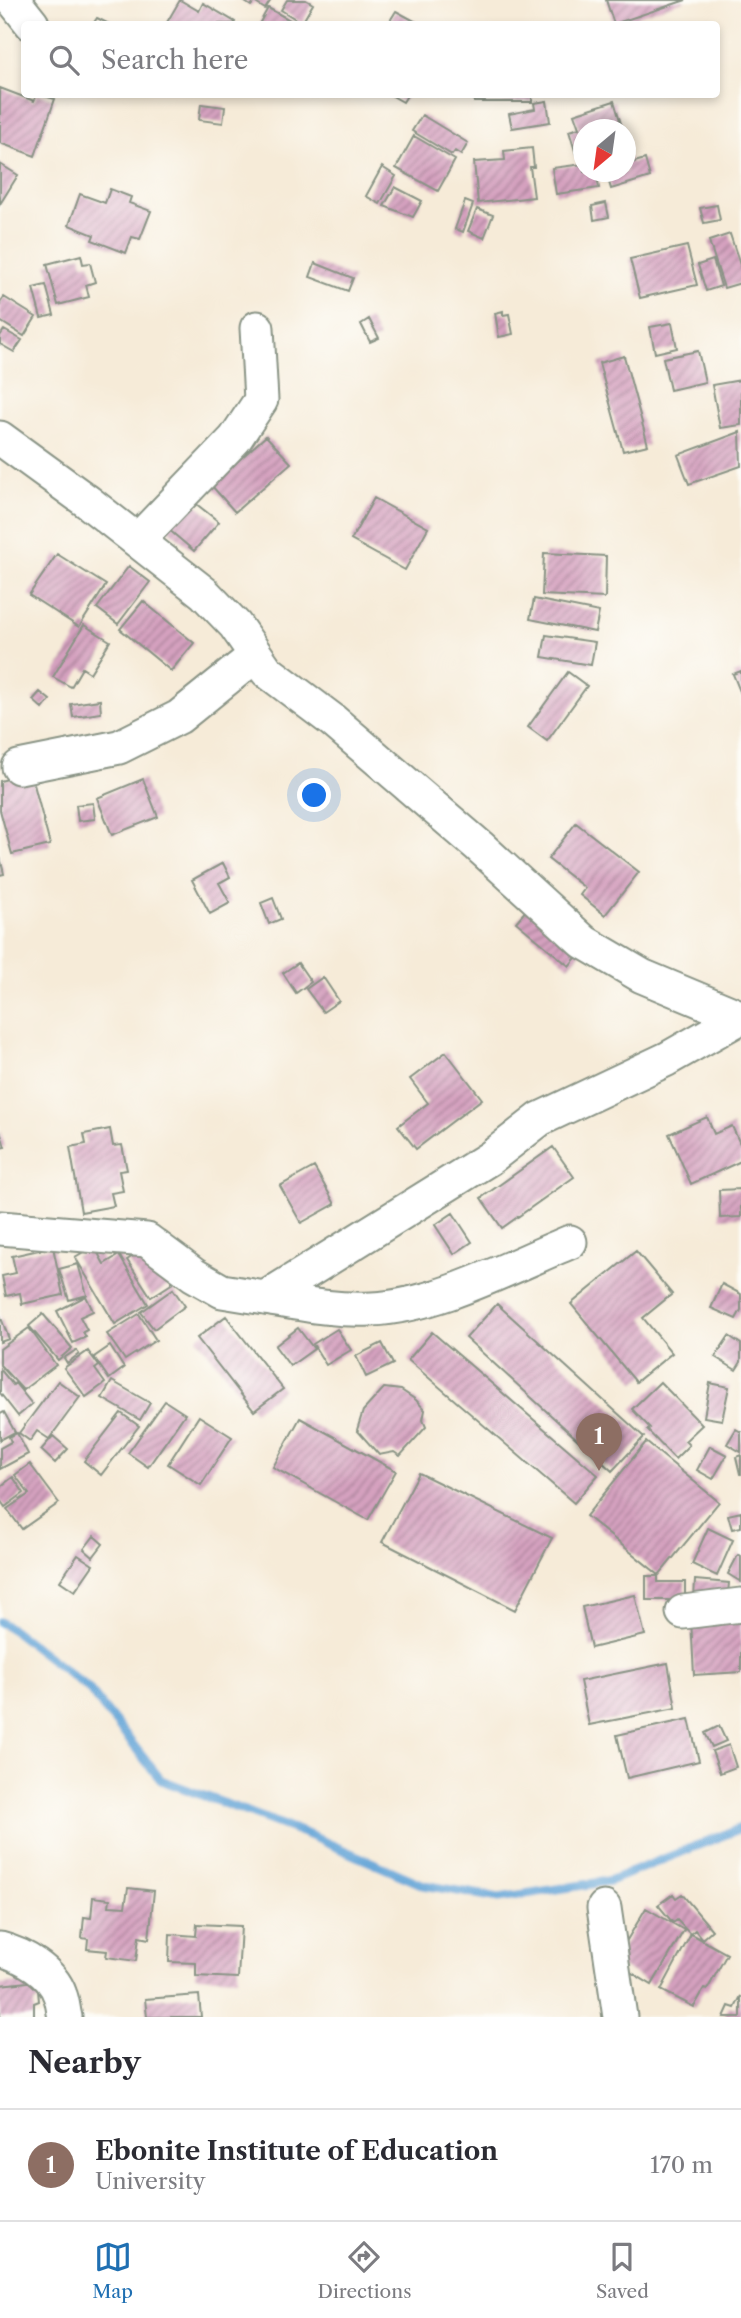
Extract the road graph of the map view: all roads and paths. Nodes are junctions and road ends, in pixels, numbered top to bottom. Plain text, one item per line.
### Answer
1 (13, 0) edge
2 (30, 21) edge
3 (257, 328) dead end
4 (0, 438) edge
5 (138, 540) junction
6 (256, 655) junction
7 (19, 767) dead end
8 (741, 1017) edge
9 (0, 1228) edge
10 (570, 1242) dead end
11 (265, 1298) junction
12 (741, 1605) edge
13 (683, 1612) dead end
14 (604, 1908) dead end
15 (0, 1949) edge
16 (65, 2017) edge
17 (620, 2017) edge

1 - 2 street
3 - 5 street
4 - 5 street
5 - 6 street
6 - 7 street
6 - 8 street
8 - 11 street
9 - 11 street
10 - 11 street
12 - 13 street
14 - 17 street
15 - 16 street

